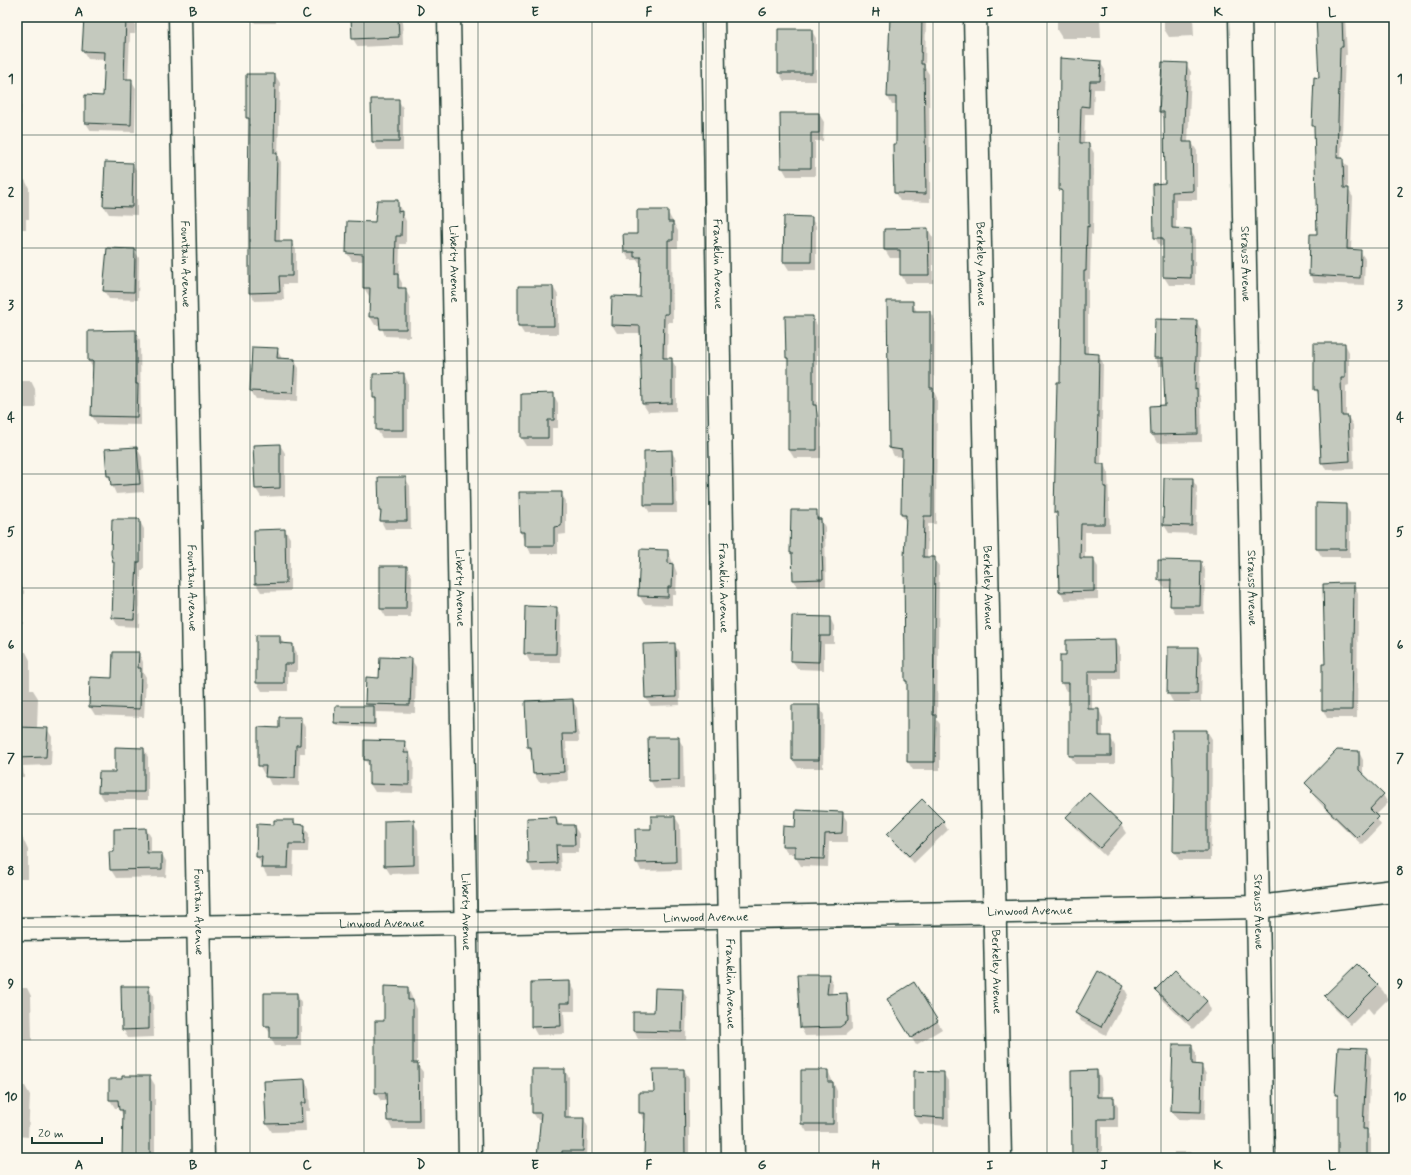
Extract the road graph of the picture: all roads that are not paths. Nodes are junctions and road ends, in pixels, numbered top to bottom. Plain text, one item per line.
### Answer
1 (180, 17) edge
2 (449, 17) edge
3 (714, 17) edge
4 (975, 17) edge
5 (1240, 17) edge
6 (1394, 891) edge
7 (1258, 907) junction
8 (994, 911) junction
9 (728, 917) junction
10 (465, 923) junction
11 (198, 927) junction
12 (17, 929) edge
13 (203, 1158) edge
14 (470, 1158) edge
15 (733, 1158) edge
16 (1000, 1158) edge
17 (1263, 1158) edge

1 - 11 street, Fountain Avenue
2 - 10 street, Liberty Avenue
3 - 9 street, Franklin Avenue
4 - 8 street, Berkeley Avenue
5 - 7 street, Strauss Avenue
6 - 7 street, Linwood Avenue
7 - 8 street, Linwood Avenue
7 - 17 street, Strauss Avenue
8 - 9 street, Linwood Avenue
8 - 16 street, Berkeley Avenue
9 - 10 street, Linwood Avenue
9 - 15 street, Franklin Avenue
10 - 11 street, Linwood Avenue
10 - 14 street, Liberty Avenue
11 - 12 street, Linwood Avenue
11 - 13 street, Fountain Avenue

